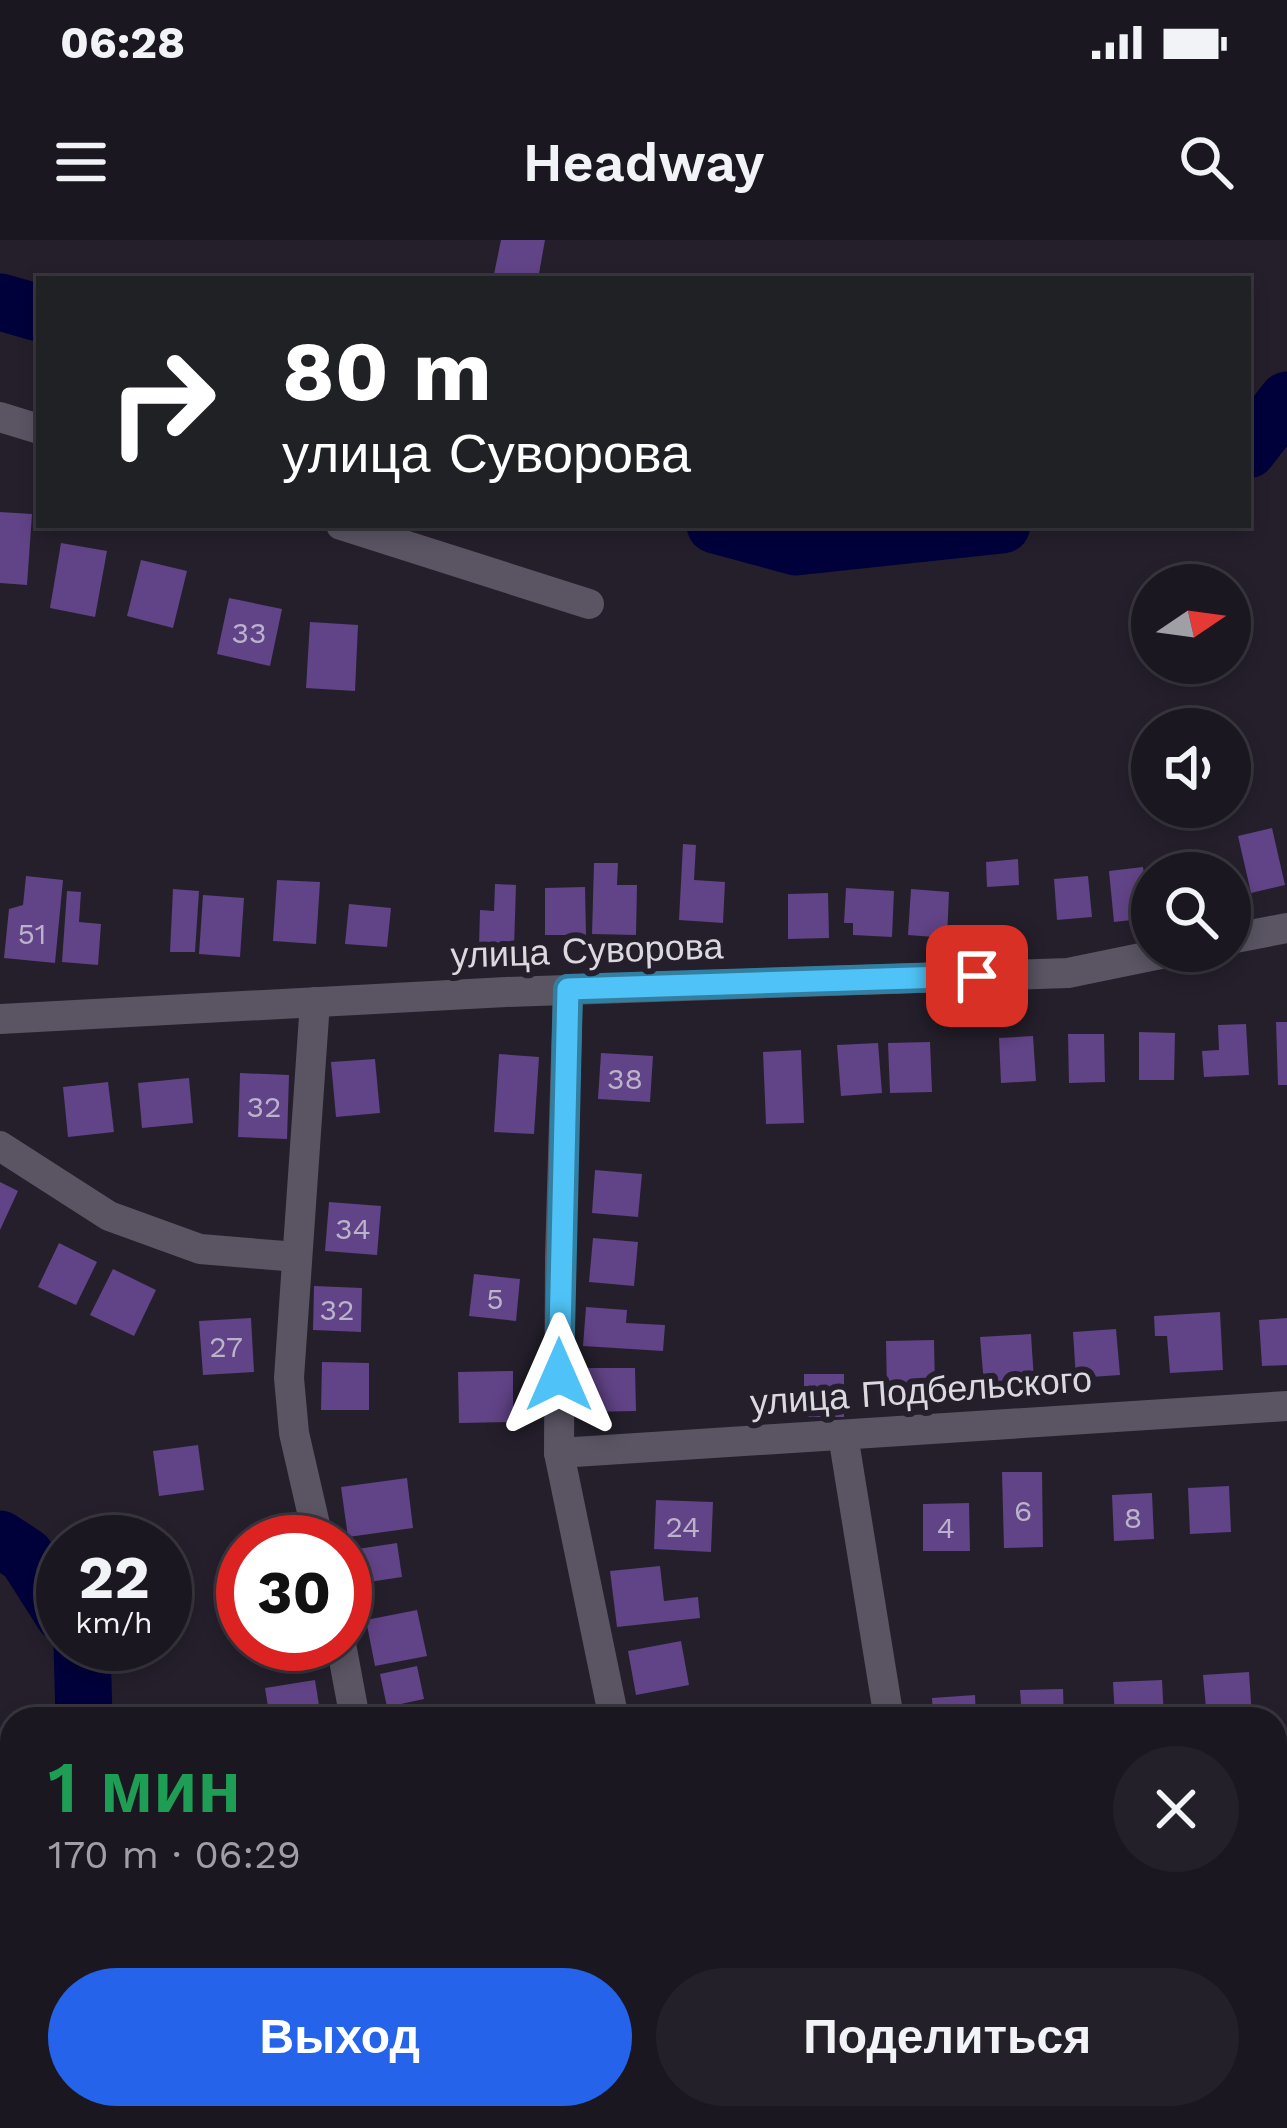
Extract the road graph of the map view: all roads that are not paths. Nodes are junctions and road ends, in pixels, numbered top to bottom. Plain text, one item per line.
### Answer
1 (0, 417) edge
2 (36, 428) edge
3 (350, 528) edge
4 (589, 604) dead end
5 (1287, 928) edge
6 (1251, 936) edge
7 (1131, 960) edge
8 (568, 989) junction
9 (315, 1002) junction
10 (0, 1018) edge
11 (0, 1146) edge
12 (297, 1257) junction
13 (1287, 1406) edge
14 (843, 1435) junction
15 (559, 1453) junction
16 (314, 1515) edge
17 (346, 1671) edge
18 (353, 1707) edge
19 (612, 1707) edge
20 (887, 1707) edge

1 - 2 street
3 - 4 street
5 - 6 street
7 - 8 street, улица Суворова
8 - 9 street, улица Суворова
8 - 15 street
9 - 10 street, улица Суворова
9 - 12 street
11 - 12 street
12 - 16 street
13 - 14 street, улица Подбельского
14 - 15 street, улица Подбельского
14 - 20 street
15 - 19 street
17 - 18 street

